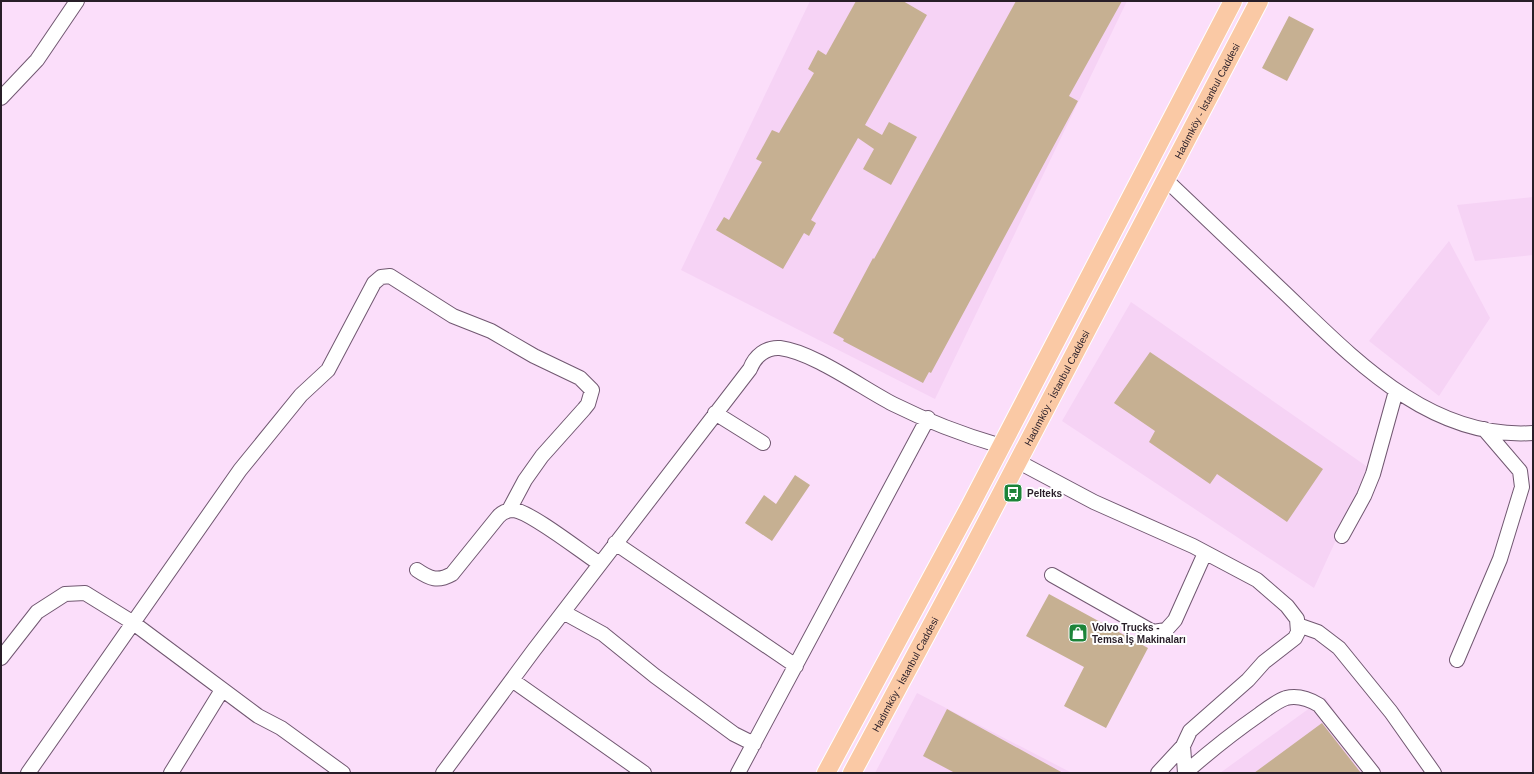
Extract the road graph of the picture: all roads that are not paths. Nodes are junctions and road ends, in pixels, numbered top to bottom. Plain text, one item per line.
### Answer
1 (77, 1) edge
2 (1233, 1) edge
3 (1259, 1) edge
4 (1, 98) edge
5 (1165, 179) junction
6 (1396, 392) junction
7 (715, 413) junction
8 (928, 418) junction
9 (1484, 429) junction
10 (1533, 432) edge
11 (764, 443) dead end
12 (1001, 446) junction
13 (1017, 461) junction
14 (509, 510) junction
15 (1342, 536) dead end
16 (615, 544) junction
17 (1206, 553) junction
18 (600, 564) junction
19 (417, 570) dead end
20 (1052, 575) dead end
21 (563, 612) junction
22 (132, 622) junction
23 (1298, 625) junction
24 (1, 658) edge
25 (1457, 660) dead end
26 (796, 666) junction
27 (512, 680) junction
28 (222, 690) junction
29 (754, 744) junction
30 (1183, 746) junction
31 (28, 773) edge
32 (171, 773) edge
33 (343, 773) edge
34 (443, 773) edge
35 (644, 773) edge
36 (738, 773) edge
37 (826, 773) edge
38 (852, 773) edge
39 (1158, 773) edge
40 (1185, 773) edge
41 (1373, 773) edge
42 (1434, 773) edge

1 - 4 street
2 - 12 main road
3 - 5 main road, Hadımköy - İstanbul Caddesi
5 - 6 street
5 - 13 main road, Hadımköy - İstanbul Caddesi
6 - 9 street
6 - 15 street
7 - 8 street
7 - 11 street
7 - 16 street
8 - 12 street
8 - 26 street
9 - 10 street
9 - 25 street
12 - 37 main road
13 - 17 street
13 - 38 main road, Hadımköy - İstanbul Caddesi
14 - 18 street
14 - 19 street
14 - 22 street
16 - 18 street
16 - 26 street
17 - 20 street
17 - 23 street
18 - 21 street
21 - 27 street
21 - 29 street
22 - 24 street
22 - 28 street
22 - 31 street
23 - 30 street
23 - 42 street
26 - 29 street
27 - 34 street
27 - 35 street
28 - 32 street
28 - 33 street
29 - 36 street
30 - 39 street
30 - 40 street
40 - 41 street

